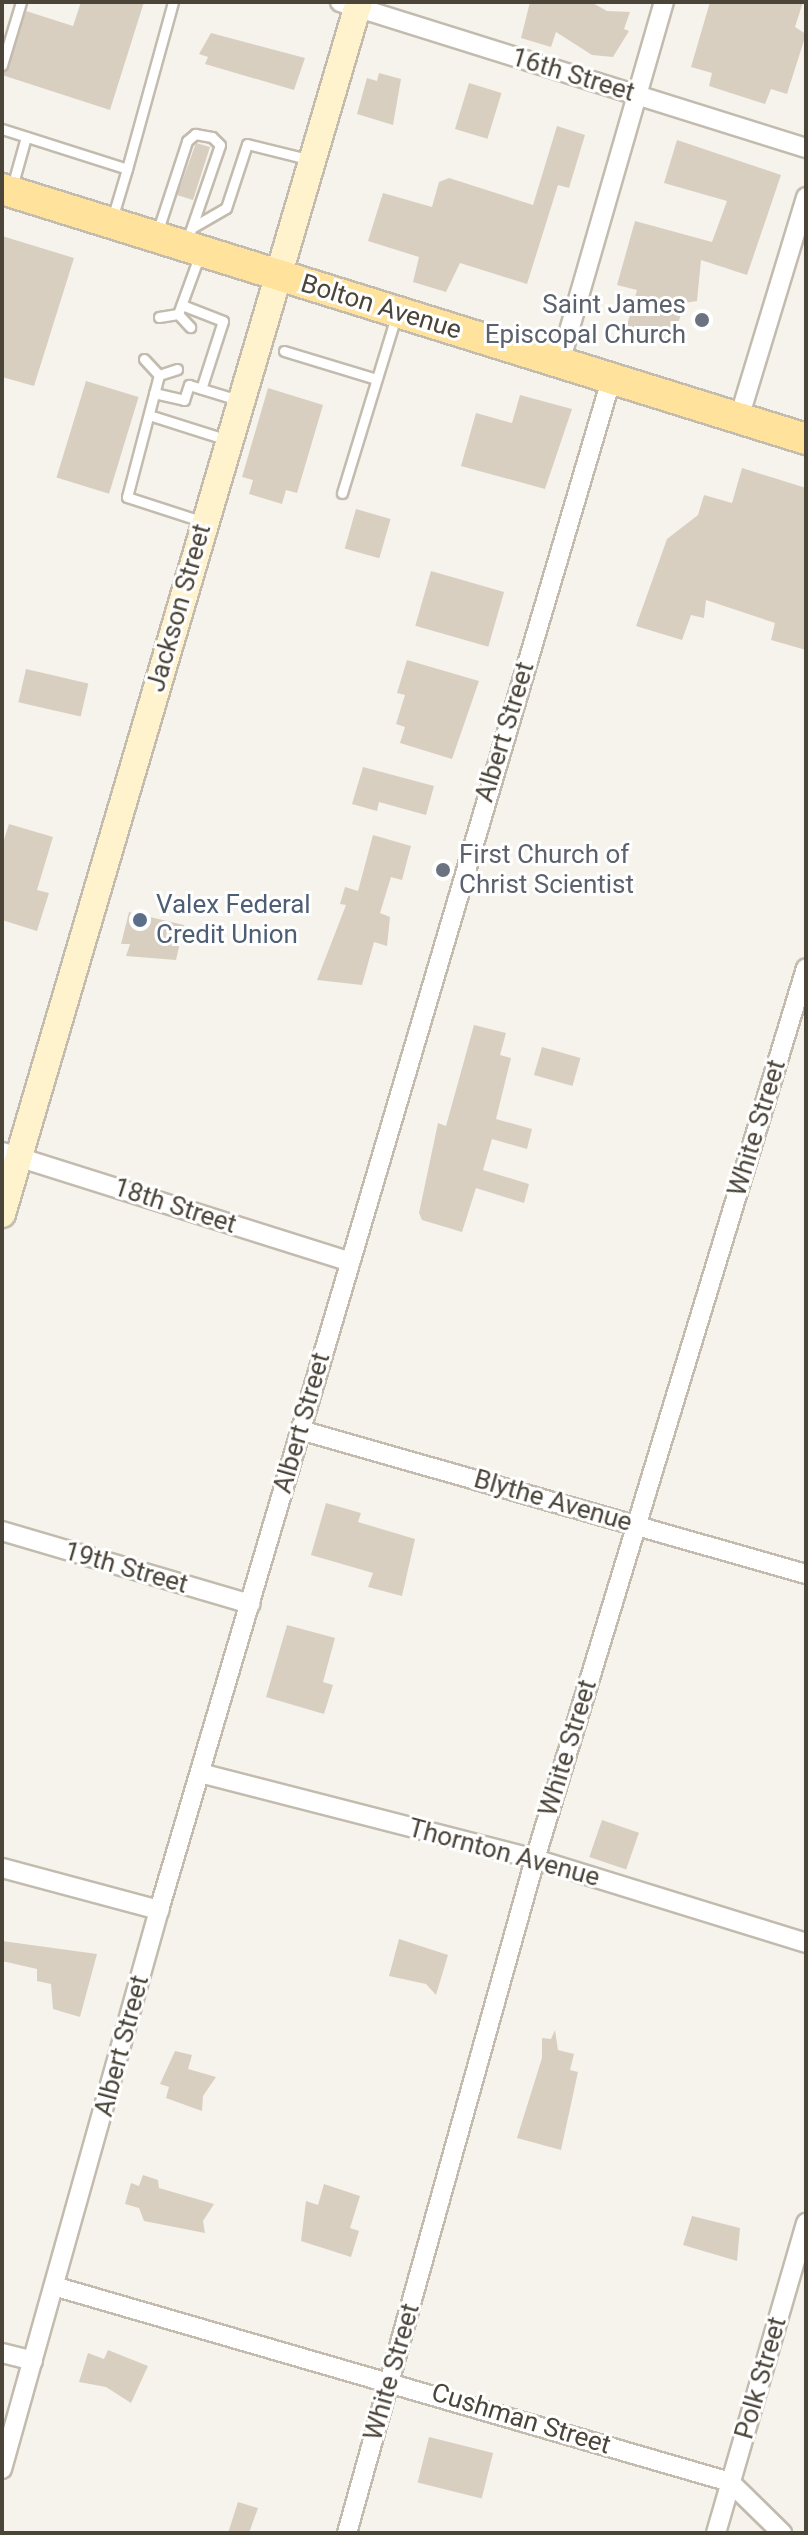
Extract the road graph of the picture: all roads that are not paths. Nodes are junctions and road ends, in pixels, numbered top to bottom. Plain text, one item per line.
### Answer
1 (21, 2) edge
2 (173, 2) edge
3 (664, 2) edge
4 (352, 4) edge
5 (2, 65) edge
6 (638, 96) junction
7 (2, 129) edge
8 (26, 137) junction
9 (806, 148) edge
10 (311, 160) junction
11 (127, 169) junction
12 (6, 190) edge
13 (806, 197) edge
14 (111, 223) junction
15 (156, 237) junction
16 (193, 241) junction
17 (277, 274) junction
18 (180, 309) junction
19 (397, 311) junction
20 (159, 317) dead end
21 (190, 327) dead end
22 (284, 351) dead end
23 (144, 359) dead end
24 (560, 362) junction
25 (177, 369) dead end
26 (159, 375) junction
27 (376, 379) junction
28 (611, 380) junction
29 (201, 389) junction
30 (154, 393) junction
31 (240, 400) junction
32 (149, 415) junction
33 (739, 418) junction
34 (806, 439) edge
35 (228, 440) junction
36 (342, 493) dead end
37 (204, 522) junction
38 (806, 968) edge
39 (10, 1154) edge
40 (2, 1214) edge
41 (348, 1261) junction
42 (300, 1430) junction
43 (636, 1524) junction
44 (2, 1531) edge
45 (806, 1574) edge
46 (250, 1604) junction
47 (200, 1773) junction
48 (535, 1859) junction
49 (2, 1868) edge
50 (159, 1910) junction
51 (806, 1943) edge
52 (806, 2223) edge
53 (57, 2287) junction
54 (2, 2353) edge
55 (33, 2361) junction
56 (390, 2380) junction
57 (2, 2469) edge
58 (730, 2482) junction
59 (347, 2533) edge
60 (716, 2533) edge
61 (782, 2533) edge

1 - 5 lane
2 - 11 lane
3 - 6 street
4 - 6 street, 16th Street
4 - 10 main road, Jackson Street
6 - 9 street, 16th Street
6 - 24 street
7 - 8 lane
8 - 11 lane
8 - 12 lane
10 - 16 lane
10 - 17 main road, Jackson Street
11 - 14 lane
12 - 14 main road, Bolton Avenue
13 - 33 street
14 - 15 main road, Bolton Avenue
15 - 16 main road, Bolton Avenue
15 - 16 lane
16 - 17 main road, Bolton Avenue
16 - 18 lane
17 - 19 main road, Bolton Avenue
17 - 31 main road, Jackson Street
18 - 20 lane
18 - 21 lane
18 - 29 lane
19 - 24 main road, Bolton Avenue
19 - 27 lane
22 - 27 lane
23 - 26 lane
24 - 28 main road, Bolton Avenue
25 - 26 lane
26 - 30 lane
27 - 36 lane
28 - 33 main road, Bolton Avenue
28 - 41 street, Albert Street
29 - 30 lane
29 - 31 lane
30 - 32 lane
31 - 35 main road, Jackson Street
32 - 35 lane
32 - 37 lane
33 - 34 main road, Bolton Avenue
35 - 37 main road, Jackson Street
37 - 39 main road, Jackson Street
38 - 43 street, White Street
39 - 40 main road, Jackson Street
39 - 41 street, 18th Street
41 - 42 street, Albert Street
42 - 43 street, Blythe Avenue
42 - 46 street, Albert Street
43 - 45 street, Blythe Avenue
43 - 48 street, White Street
44 - 46 street, 19th Street
46 - 47 street, Albert Street
47 - 48 street, Thornton Avenue
47 - 50 street, Albert Street
48 - 51 street, Thornton Avenue
48 - 56 street, White Street
49 - 50 street
50 - 53 street, Albert Street
52 - 58 street, Polk Street
53 - 55 street, Albert Street
53 - 56 street, Cushman Street
54 - 55 street
55 - 57 street, Albert Street
56 - 58 street, Cushman Street
56 - 59 street, White Street
58 - 60 street, Polk Street
58 - 61 street, Cushman Street

